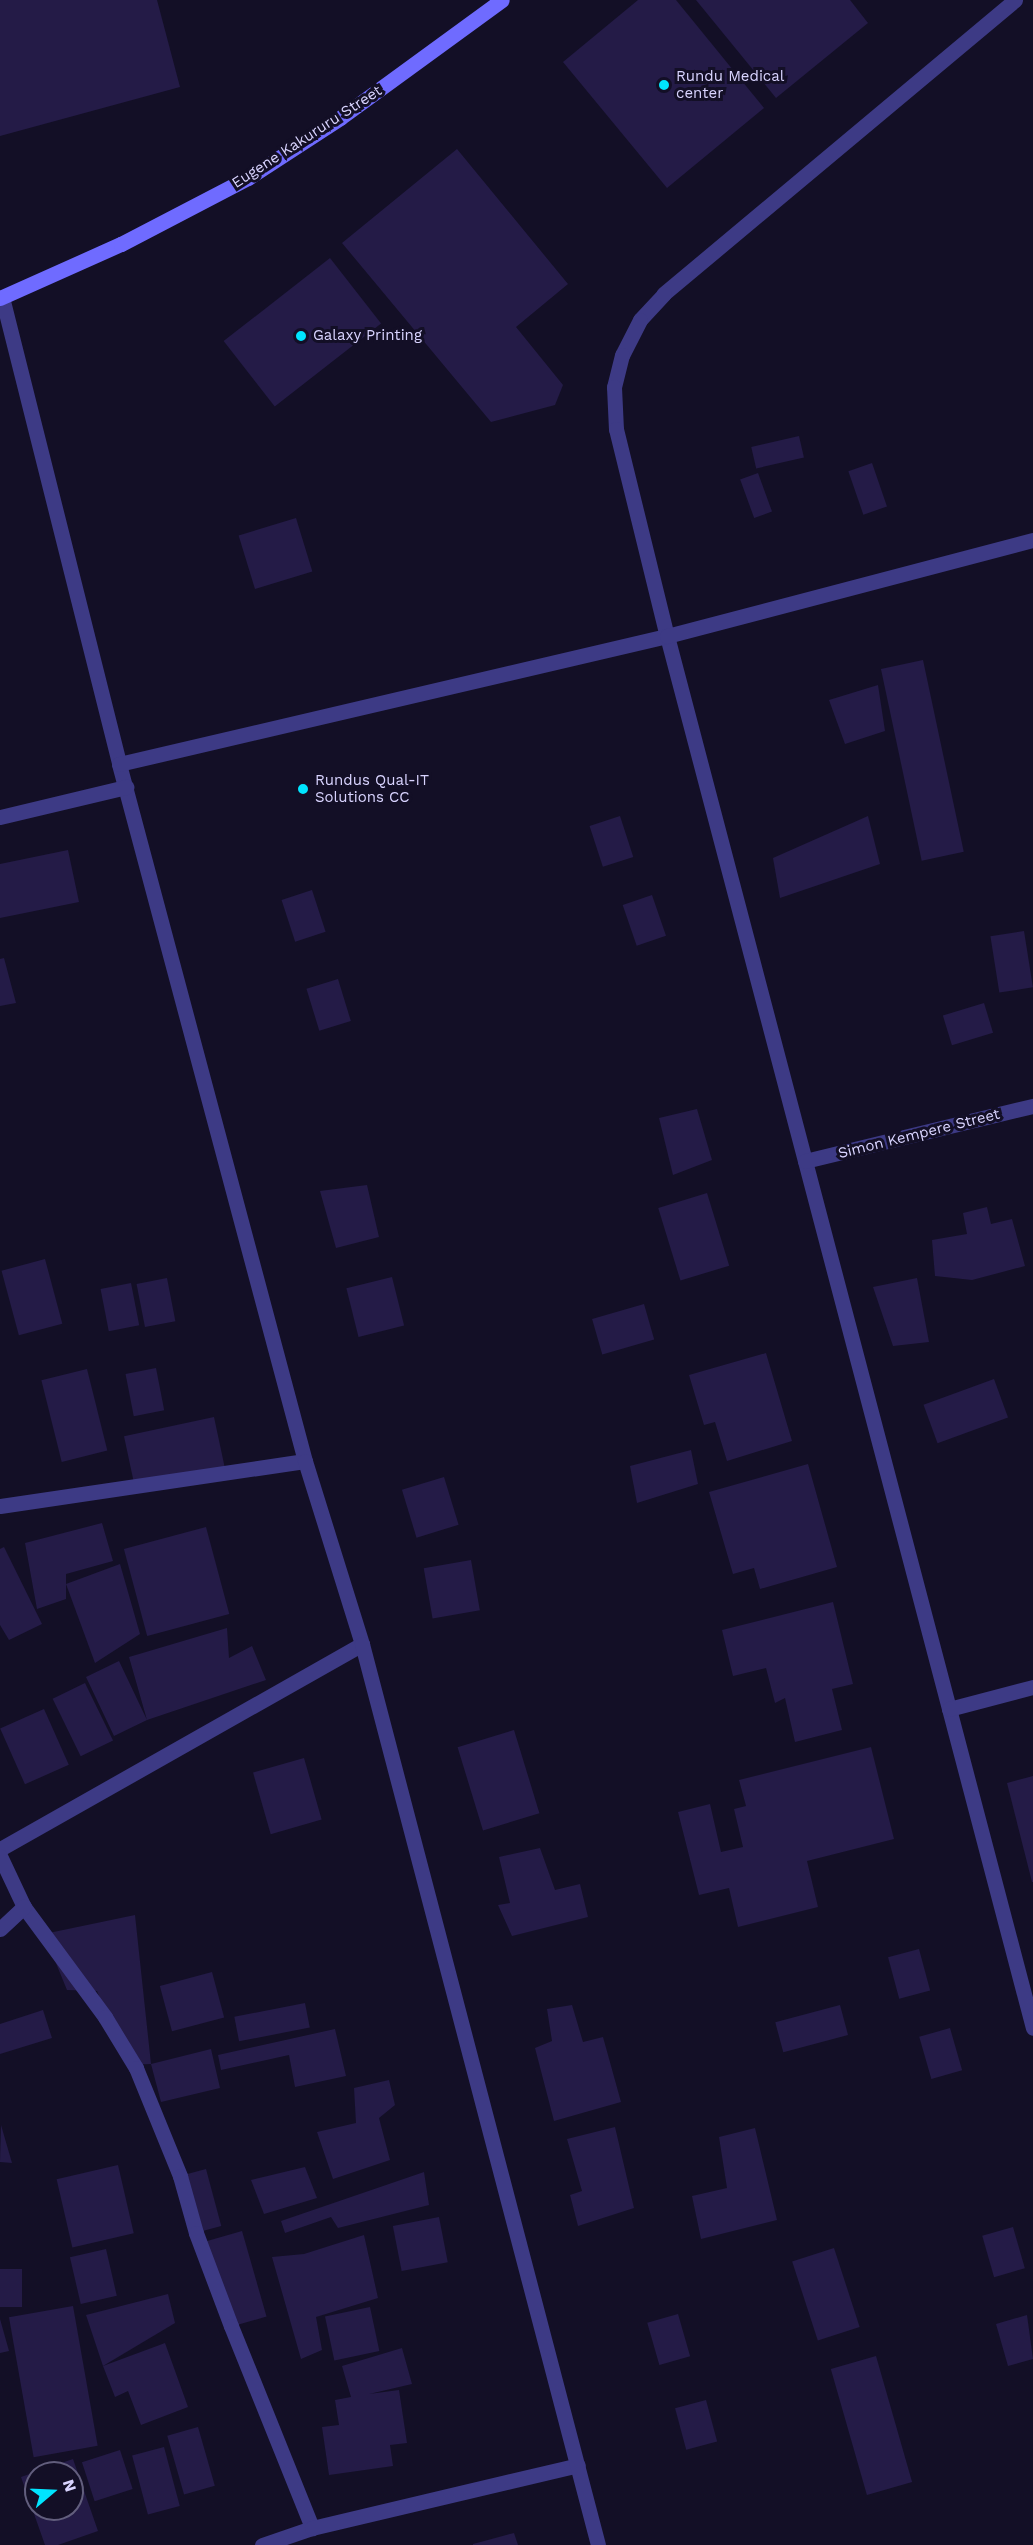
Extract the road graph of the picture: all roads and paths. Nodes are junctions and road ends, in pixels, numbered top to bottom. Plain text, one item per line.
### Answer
1 (502, 0) edge
2 (1015, 0) edge
3 (1, 297) edge
4 (1033, 540) edge
5 (667, 636) junction
6 (119, 764) junction
7 (126, 787) junction
8 (0, 817) edge
9 (1033, 1106) edge
10 (805, 1161) junction
11 (305, 1461) junction
12 (0, 1506) edge
13 (362, 1644) junction
14 (1033, 1687) edge
15 (949, 1709) junction
16 (0, 1849) edge
17 (0, 1856) edge
18 (24, 1907) junction
19 (0, 1929) edge
20 (1033, 2028) edge
21 (578, 2465) junction
22 (312, 2528) junction
23 (262, 2545) edge
24 (598, 2545) edge

1 - 3 main road, Eugene Kakururu Street
2 - 5 street
3 - 6 street
4 - 5 street
5 - 6 street
5 - 10 street
6 - 7 street
7 - 8 street
7 - 11 street
9 - 10 street, Simon Kempere Street
10 - 15 street
11 - 12 street
11 - 13 street
13 - 16 street
13 - 21 street
14 - 15 street
15 - 20 street
17 - 18 street
18 - 19 street
18 - 22 street
21 - 22 street
21 - 24 street
22 - 23 street

